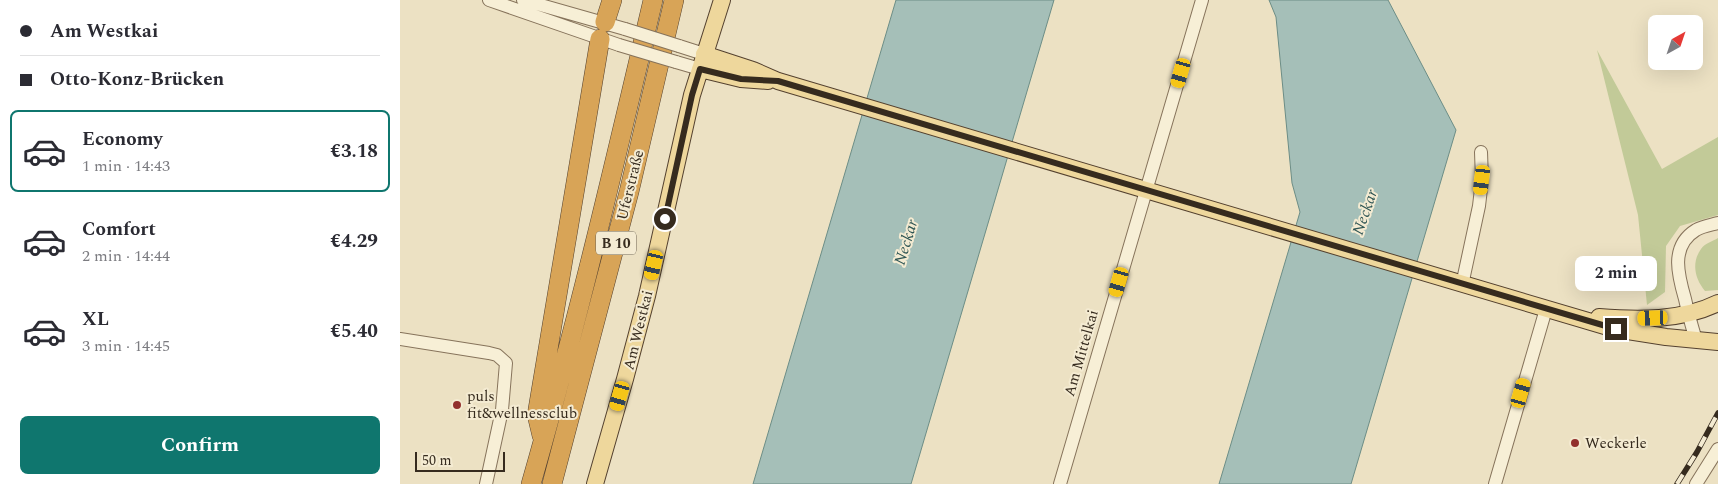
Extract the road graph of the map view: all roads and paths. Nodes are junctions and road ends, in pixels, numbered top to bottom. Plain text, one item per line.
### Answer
1 (490, 0) edge
2 (523, 0) edge
3 (612, 0) edge
4 (653, 0) edge
5 (674, 0) edge
6 (722, 0) edge
7 (1202, 0) edge
8 (559, 17) junction
9 (603, 31) junction
10 (702, 61) junction
11 (1480, 152) dead end
12 (1146, 191) junction
13 (1718, 223) edge
14 (1462, 285) junction
15 (1715, 306) edge
16 (1552, 311) junction
17 (1689, 314) junction
18 (1626, 325) junction
19 (400, 339) edge
20 (1696, 340) junction
21 (1718, 342) edge
22 (543, 442) junction
23 (1718, 449) edge
24 (486, 484) edge
25 (531, 484) edge
26 (552, 484) edge
27 (595, 484) edge
28 (1060, 484) edge
29 (1495, 484) edge
30 (1696, 484) edge

1 - 8 street
2 - 8 street
3 - 9 highway, B 10
4 - 22 highway, Uferstraße / B 10
5 - 26 highway, Uferstraße / B 10
6 - 10 main road, Am Westkai
7 - 12 street, Am Mittelkai
8 - 9 street
8 - 9 street
9 - 10 street, bridge
9 - 10 street, bridge
9 - 22 highway, B 10
10 - 12 main road
10 - 27 main road, Am Westkai
11 - 14 street
12 - 14 main road
12 - 28 street, Am Mittelkai
13 - 17 street
14 - 16 main road
15 - 17 main road
16 - 18 main road
16 - 29 street
17 - 18 main road
17 - 20 street
18 - 20 main road
19 - 24 street
20 - 21 main road
22 - 25 highway, Uferstraße / B 10
23 - 30 street

